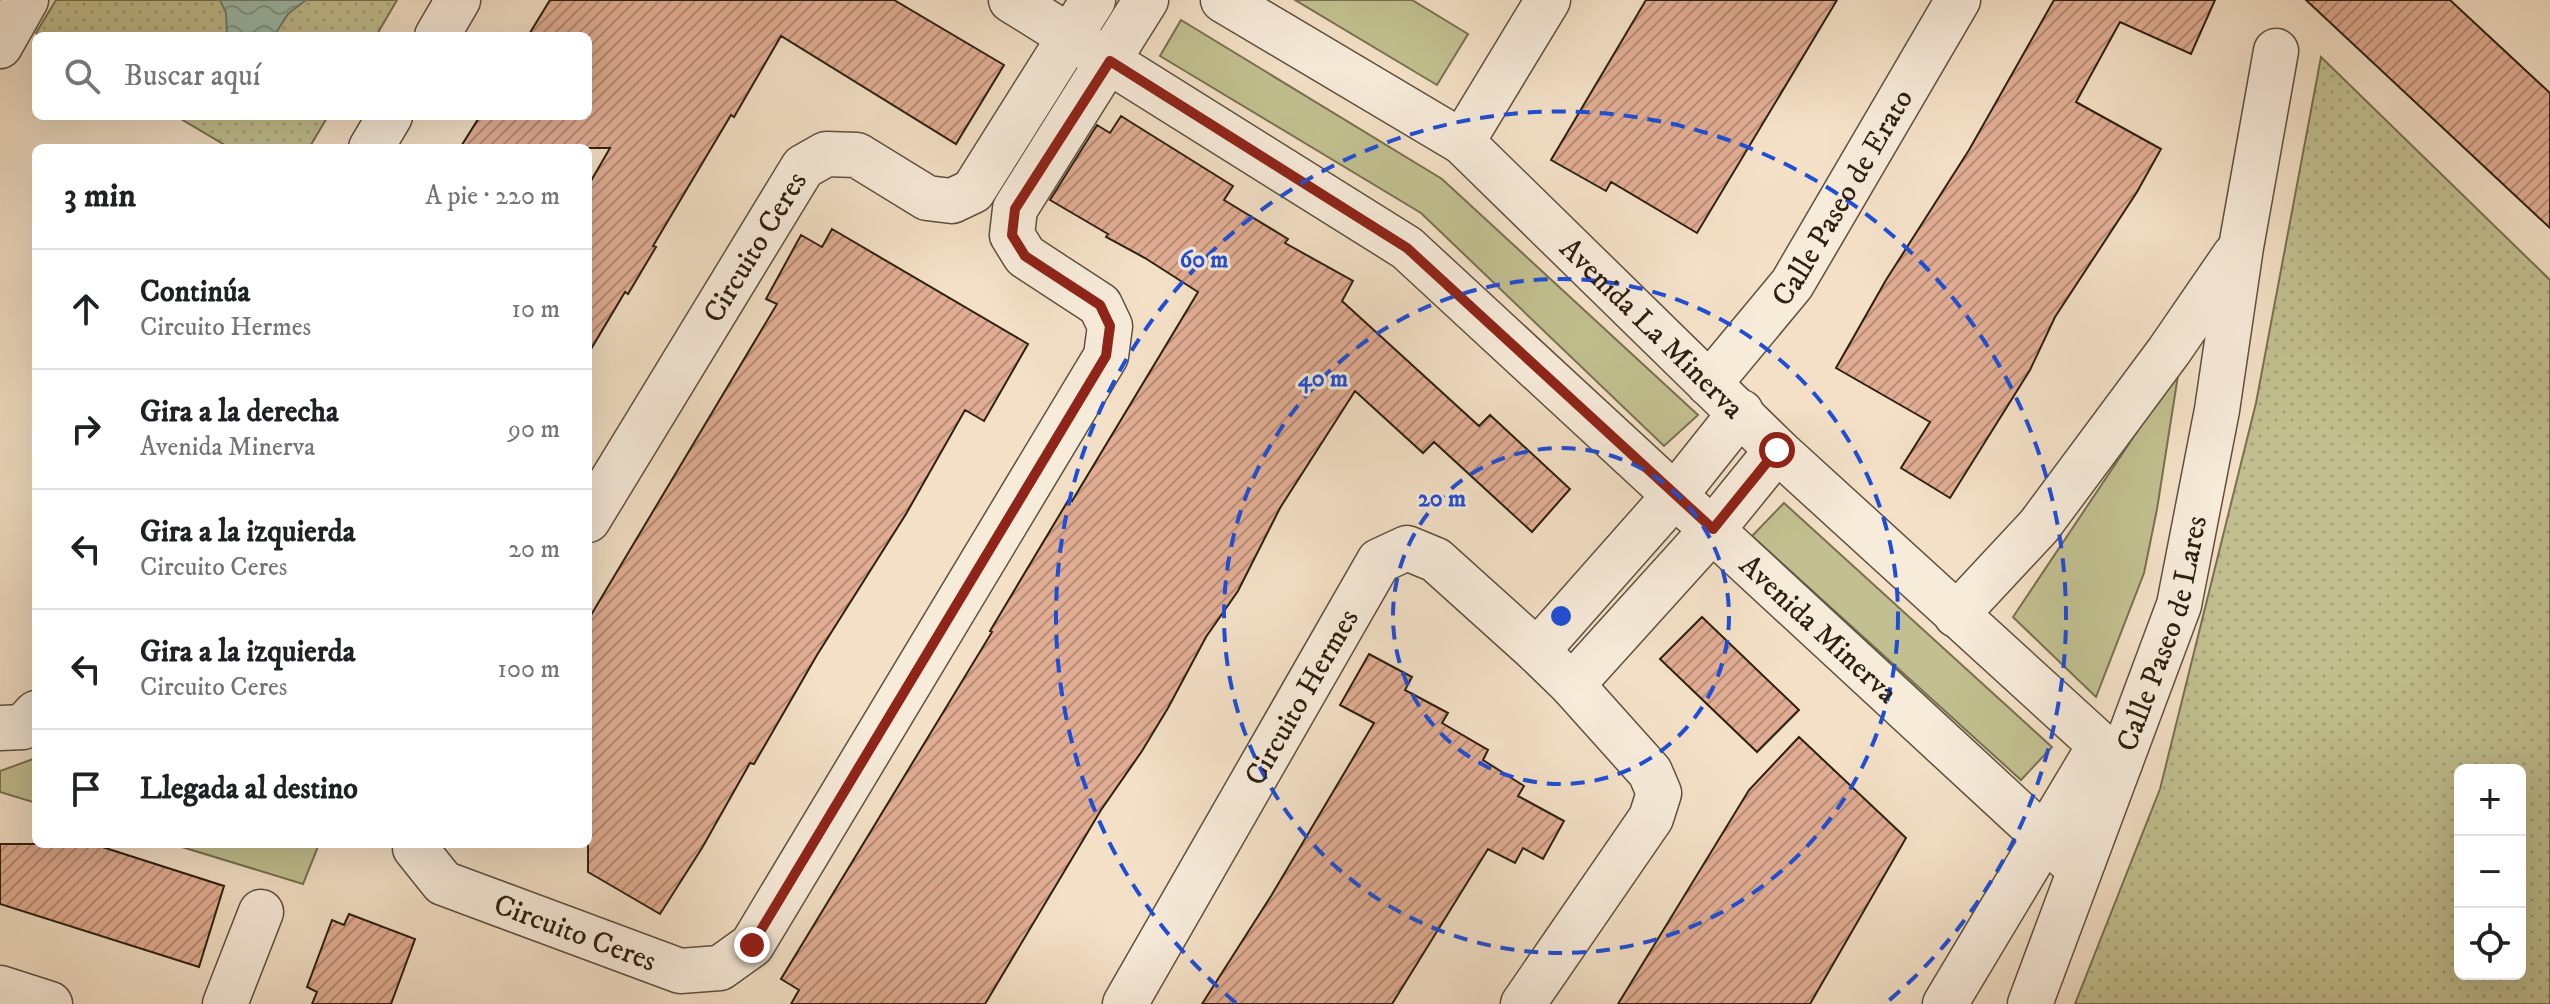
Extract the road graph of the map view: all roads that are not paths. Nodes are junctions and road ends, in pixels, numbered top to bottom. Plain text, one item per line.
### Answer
1 (26, 0) edge
2 (458, 0) edge
3 (1011, 0) edge
4 (1093, 0) edge
5 (1146, 0) edge
6 (1223, 0) edge
7 (1548, 0) edge
8 (1958, 0) edge
9 (439, 32) edge
10 (1069, 36) junction
11 (0, 46) edge
12 (2276, 51) dead end
13 (1110, 61) junction
14 (388, 120) edge
15 (1462, 142) junction
16 (373, 144) edge
17 (2241, 247) junction
18 (1725, 398) junction
19 (1777, 450) junction
20 (1675, 495) junction
21 (592, 513) edge
22 (1713, 529) junction
23 (1956, 615) junction
24 (1537, 651) junction
25 (1572, 685) junction
26 (32, 717) edge
27 (0, 728) edge
28 (2110, 754) junction
29 (2043, 838) junction
30 (415, 848) edge
31 (2079, 869) junction
32 (261, 912) dead end
33 (0, 988) edge
34 (50, 1004) edge
35 (225, 1004) edge
36 (1125, 1004) edge
37 (1523, 1004) edge
38 (1945, 1004) edge
39 (2030, 1004) edge

1 - 11 street
2 - 9 street
3 - 10 street, Avenida Minerva
4 - 10 street, Circuito Ceres
5 - 13 street, Circuito Ceres
6 - 15 street, Avenida La Minerva
7 - 15 street
8 - 18 street, Calle Paseo de Erato
10 - 13 street, Avenida Minerva
10 - 21 street, Circuito Ceres
12 - 17 street, Calle Paseo de Lares
13 - 20 street, Avenida Minerva
13 - 30 street, Circuito Ceres
14 - 16 street
15 - 18 street, Avenida La Minerva
17 - 23 street, Calle Paseo de Lares
17 - 28 street, Calle Paseo de Lares
18 - 19 street, Avenida La Minerva
18 - 20 street
19 - 22 street
19 - 23 street, Avenida La Minerva
20 - 22 street, Avenida Minerva
20 - 24 street
22 - 25 street
22 - 29 street, Avenida Minerva
23 - 28 street, Avenida La Minerva
24 - 25 street, Circuito Hermes
24 - 36 street, Circuito Hermes
25 - 37 street, Circuito Hermes
26 - 27 street
28 - 29 street, Calle Paseo de Lares
28 - 31 street, Calle Paseo de Lares
29 - 31 street, Avenida Minerva
29 - 38 street, Calle Paseo de Lares
31 - 39 street, Calle Paseo de Lares
32 - 35 street
33 - 34 street

